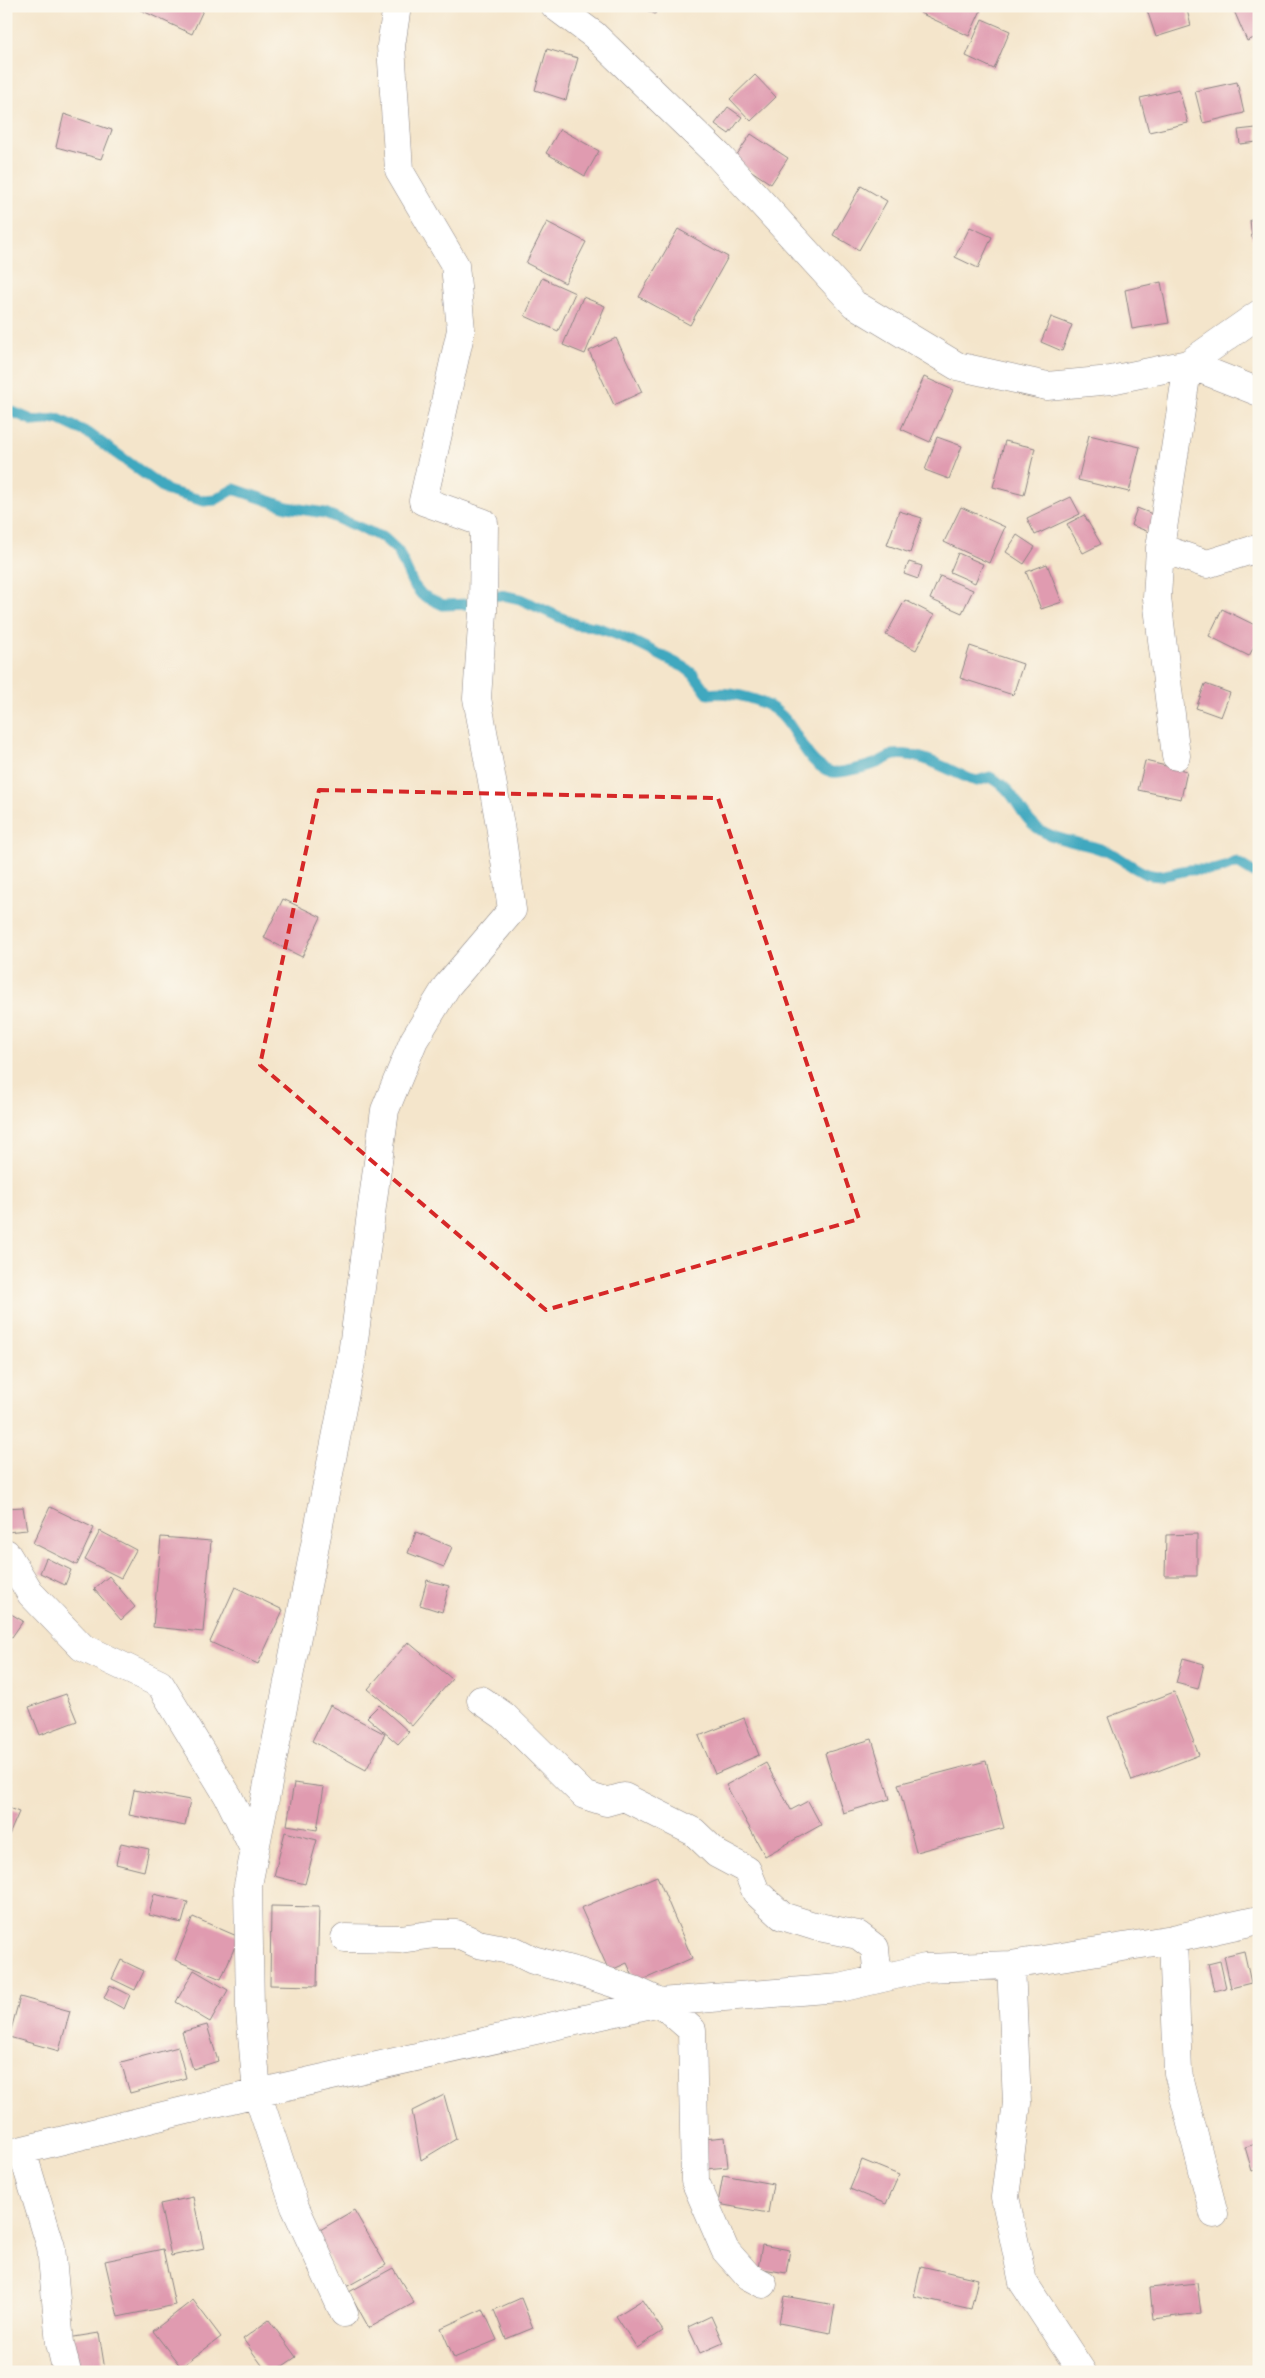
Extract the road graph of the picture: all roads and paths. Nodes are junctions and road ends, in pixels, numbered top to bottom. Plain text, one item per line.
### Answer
1 (397, 6) edge
2 (555, 6) edge
3 (1259, 314) edge
4 (1188, 364) junction
5 (1259, 392) edge
6 (1160, 548) junction
7 (1259, 553) edge
8 (1176, 756) dead end
9 (6, 1553) edge
10 (481, 1700) dead end
11 (254, 1849) junction
12 (1259, 1920) edge
13 (345, 1938) dead end
14 (1173, 1938) junction
15 (1011, 1965) junction
16 (878, 1979) junction
17 (660, 2002) junction
18 (257, 2093) junction
19 (14, 2152) edge
20 (1214, 2214) dead end
21 (763, 2284) dead end
22 (344, 2313) dead end
23 (67, 2372) edge
24 (1082, 2372) edge

1 - 11 street
2 - 4 street
3 - 4 street
4 - 5 street
4 - 6 street
6 - 7 street
6 - 8 street
9 - 11 street
10 - 16 street
11 - 18 street
12 - 14 street
13 - 17 street
14 - 15 street
14 - 20 street
15 - 16 street
15 - 24 street
16 - 17 street
17 - 18 street
17 - 21 street
18 - 19 street
18 - 22 street
19 - 23 street

